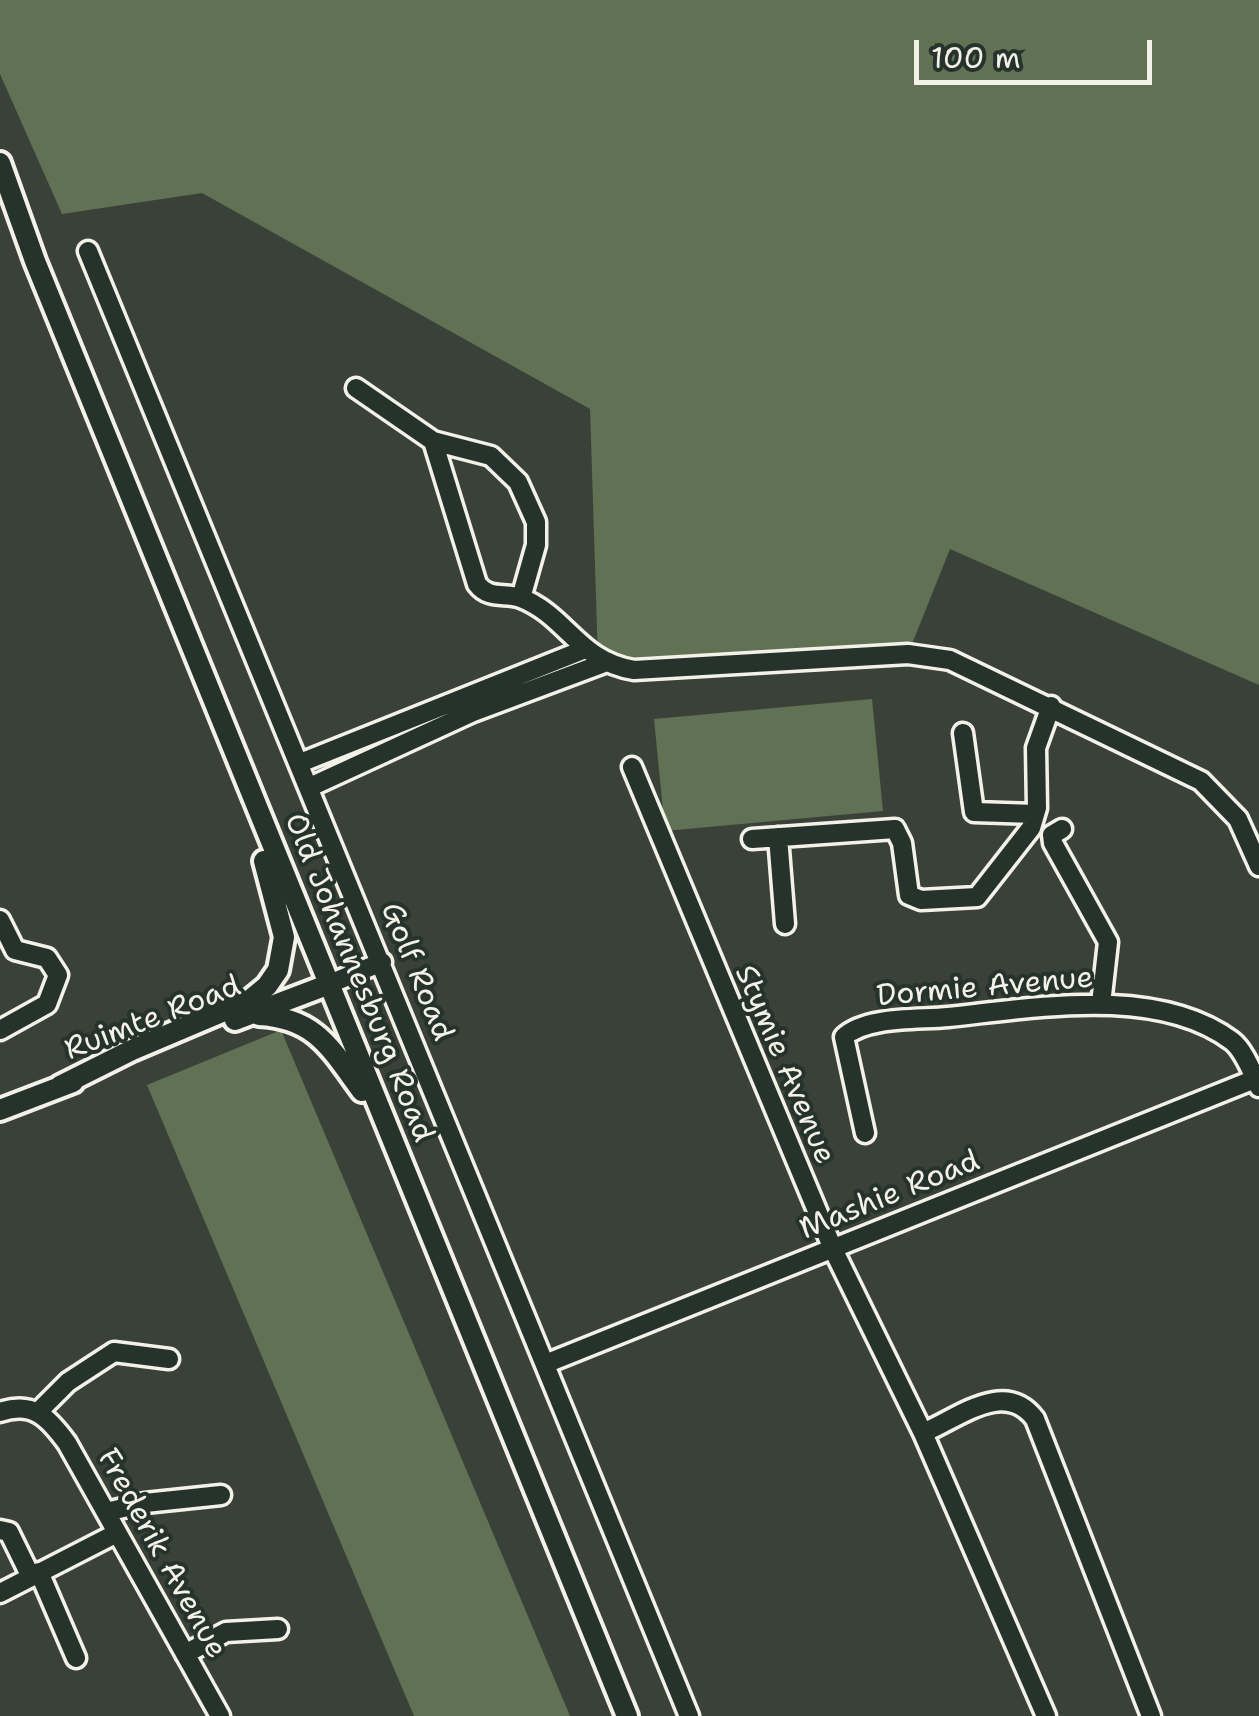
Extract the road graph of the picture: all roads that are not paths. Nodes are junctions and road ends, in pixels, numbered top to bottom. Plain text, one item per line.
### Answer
1 (0, 163) edge
2 (0, 199) edge
3 (88, 251) dead end
4 (35, 262) junction
5 (356, 388) dead end
6 (434, 441) junction
7 (521, 598) junction
8 (584, 650) junction
9 (604, 663) junction
10 (1051, 706) junction
11 (963, 733) dead end
12 (300, 763) junction
13 (632, 767) dead end
14 (246, 780) junction
15 (310, 787) junction
16 (1036, 814) junction
17 (1238, 819) junction
18 (1259, 825) edge
19 (1062, 828) dead end
20 (778, 836) junction
21 (752, 838) dead end
22 (1256, 853) edge
23 (0, 920) edge
24 (785, 924) dead end
25 (8, 955) edge
26 (382, 962) junction
27 (327, 985) junction
28 (1101, 1004) junction
29 (250, 1014) junction
30 (0, 1030) edge
31 (1257, 1083) edge
32 (60, 1086) junction
33 (0, 1110) edge
34 (381, 1117) junction
35 (865, 1133) dead end
36 (833, 1249) junction
37 (168, 1359) dead end
38 (545, 1364) junction
39 (0, 1412) edge
40 (45, 1416) junction
41 (923, 1433) junction
42 (221, 1495) dead end
43 (106, 1512) junction
44 (0, 1530) edge
45 (117, 1532) junction
46 (35, 1575) junction
47 (0, 1593) edge
48 (278, 1629) dead end
49 (185, 1654) junction
50 (76, 1658) dead end
51 (220, 1716) edge
52 (627, 1716) edge
53 (689, 1716) edge
54 (1046, 1716) edge
55 (1151, 1716) edge

1 - 4 main road, Old Johannesburg Road
2 - 4 main road, Old Johannesburg Road
3 - 12 street, Golf Road
4 - 14 main road, Old Johannesburg Road
5 - 6 street
6 - 7 street
6 - 7 street
7 - 8 street
8 - 9 street
8 - 12 street
9 - 10 street
9 - 15 street
10 - 16 street
10 - 17 street
11 - 16 street
12 - 15 street, Golf Road
13 - 36 street, Stymie Avenue
14 - 27 main road, Old Johannesburg Road
14 - 32 main road
15 - 26 street, Golf Road
16 - 20 street
17 - 18 street
17 - 22 street
19 - 28 street
20 - 21 street
20 - 24 street
23 - 25 street
25 - 30 street
26 - 27 street
26 - 38 street, Golf Road
27 - 29 main road, Ruimte Road
27 - 34 main road, Old Johannesburg Road
28 - 31 street, Dormie Avenue
28 - 35 street, Dormie Avenue
29 - 32 main road, Ruimte Road
29 - 34 main road
31 - 36 street, Mashie Road
32 - 33 main road, Ruimte Road
34 - 52 main road, Old Johannesburg Road
36 - 38 street, Mashie Road
36 - 41 street, Stymie Avenue
37 - 40 street
38 - 53 street, Golf Road
39 - 40 street
40 - 43 street, Frederik Avenue
41 - 54 street, Stymie Avenue
41 - 55 street
42 - 43 street
43 - 45 street, Frederik Avenue
44 - 46 street
45 - 46 street
45 - 49 street, Frederik Avenue
46 - 47 street
46 - 50 street
48 - 49 street
49 - 51 street, Frederik Avenue

